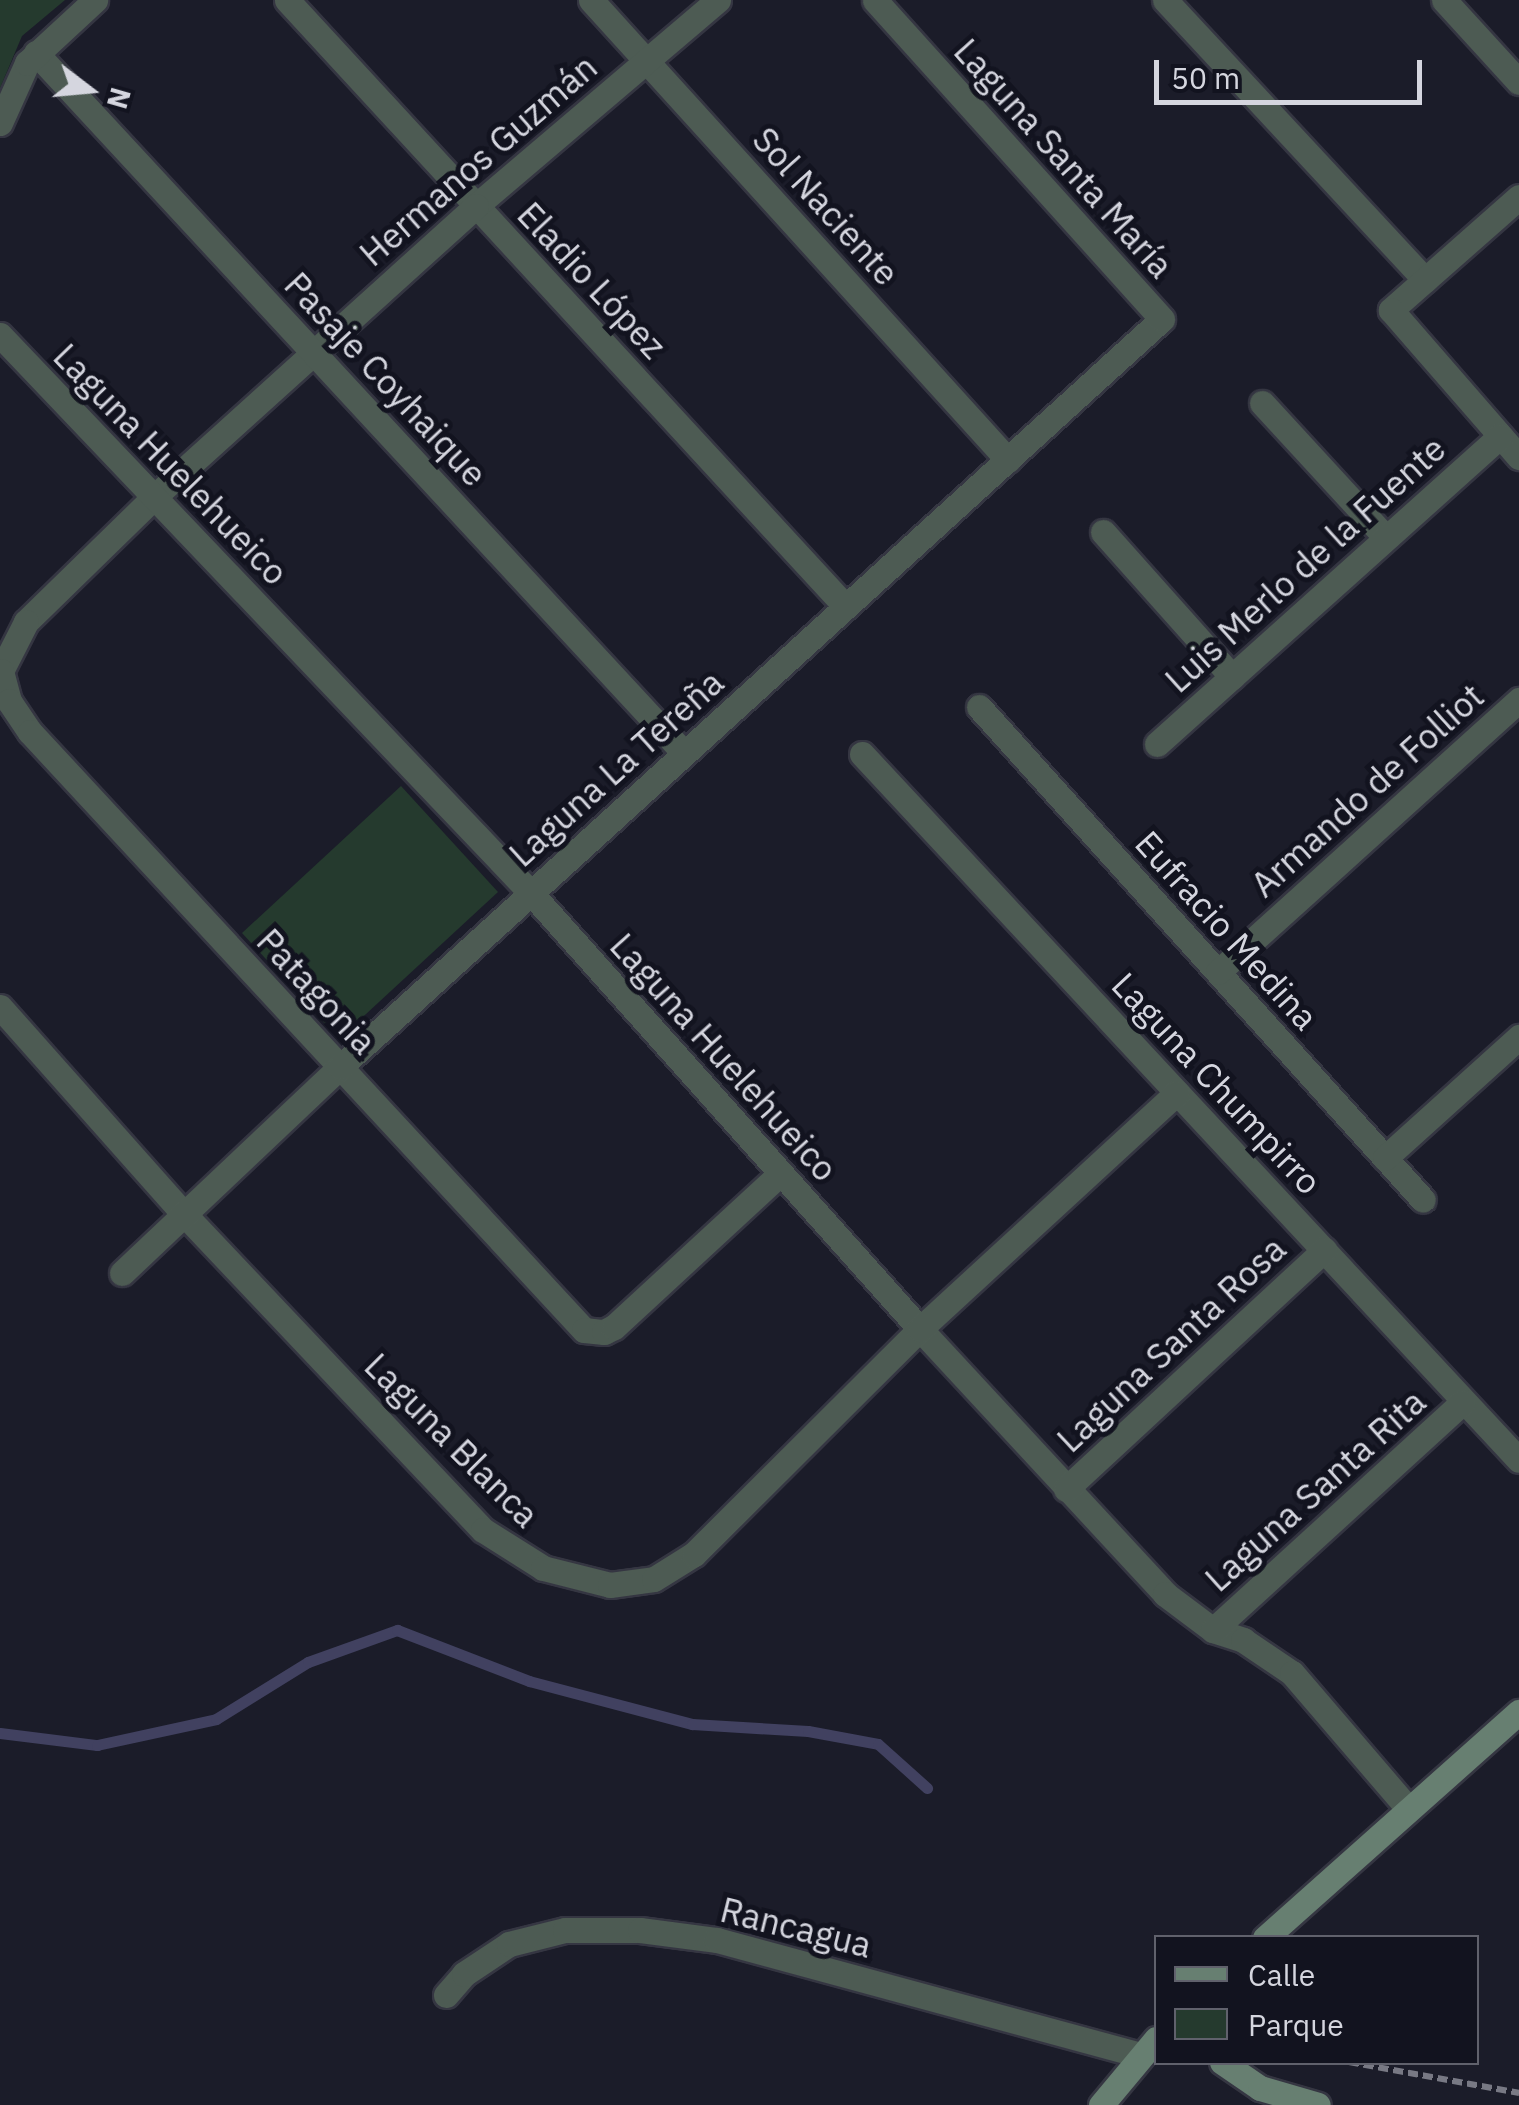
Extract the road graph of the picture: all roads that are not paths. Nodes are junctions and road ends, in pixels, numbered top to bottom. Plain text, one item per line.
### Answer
1 (95, 0) edge
2 (286, 0) edge
3 (591, 0) edge
4 (718, 0) edge
5 (874, 0) edge
6 (1165, 0) edge
7 (1444, 0) edge
8 (36, 53) junction
9 (647, 61) junction
10 (1519, 82) edge
11 (0, 123) edge
12 (1519, 197) edge
13 (476, 206) junction
14 (1425, 280) junction
15 (1162, 319) joint
16 (0, 335) edge
17 (312, 352) junction
18 (1262, 403) dead end
19 (1500, 436) junction
20 (1519, 457) edge
21 (1008, 460) junction
22 (154, 497) junction
23 (1103, 532) dead end
24 (1386, 538) junction
25 (846, 606) junction
26 (1232, 677) junction
27 (1519, 700) edge
28 (978, 707) dead end
29 (1157, 744) dead end
30 (684, 754) junction
31 (862, 754) dead end
32 (531, 893) junction
33 (1218, 972) junction
34 (0, 1007) edge
35 (1519, 1037) edge
36 (340, 1067) junction
37 (1177, 1093) junction
38 (1385, 1158) junction
39 (780, 1173) junction
40 (1423, 1200) dead end
41 (184, 1214) junction
42 (1324, 1250) junction
43 (122, 1273) dead end
44 (920, 1329) junction
45 (1464, 1402) junction
46 (1519, 1460) edge
47 (1066, 1489) junction
48 (1213, 1630) junction
49 (1519, 1712) edge
50 (1408, 1806) junction
51 (1268, 1935) edge
52 (446, 1995) dead end
53 (1148, 2046) edge
54 (1226, 2065) edge
55 (1101, 2105) edge
56 (1318, 2105) edge

1 - 8 street
2 - 13 street, Eladio López
3 - 9 street, Sol Naciente
4 - 9 street, Hermanos Guzmán
5 - 15 street, Laguna Santa María
6 - 14 street
7 - 10 street
8 - 11 street
8 - 17 street, Pasaje Coyhaique
9 - 13 street, Hermanos Guzmán
9 - 21 street, Sol Naciente
12 - 14 street
13 - 17 street, Hermanos Guzmán
13 - 25 street, Eladio López
14 - 19 street
15 - 21 street, Laguna La Tereña
16 - 22 street, Laguna Huelehueico
17 - 22 street, Hermanos Guzmán
17 - 30 street, Pasaje Coyhaique
18 - 24 street
19 - 20 street
19 - 24 street, Luis Merlo de la Fuente
21 - 25 street, Laguna La Tereña
22 - 32 street, Laguna Huelehueico
22 - 36 street, Patagonia
23 - 26 street
24 - 26 street, Luis Merlo de la Fuente
25 - 30 street, Laguna La Tereña
26 - 29 street, Luis Merlo de la Fuente
27 - 33 street, Armando de Folliot
28 - 33 street, Eufracio Medina
30 - 32 street, Laguna La Tereña
31 - 37 street, Laguna Chumpirro
32 - 36 street, Laguna La Tereña
32 - 39 street, Laguna Huelehueico
33 - 38 street, Eufracio Medina
34 - 41 street, Laguna Blanca
35 - 38 street
36 - 39 street, Patagonia
36 - 41 street, Laguna La Tereña
37 - 42 street, Laguna Chumpirro
37 - 44 street, Laguna Blanca
38 - 40 street, Eufracio Medina
39 - 44 street, Laguna Huelehueico
41 - 43 street, Laguna La Tereña
41 - 44 street, Laguna Blanca
42 - 45 street, Laguna Chumpirro
42 - 47 street, Laguna Santa Rosa
44 - 47 street, Laguna Huelehueico
45 - 46 street, Laguna Chumpirro
45 - 48 street, Laguna Santa Rita
47 - 48 street, Laguna Huelehueico
48 - 50 street, Laguna Huelehueico
49 - 50 main road
50 - 51 main road
52 - 53 street, Rancagua
53 - 55 main road
54 - 56 main road

